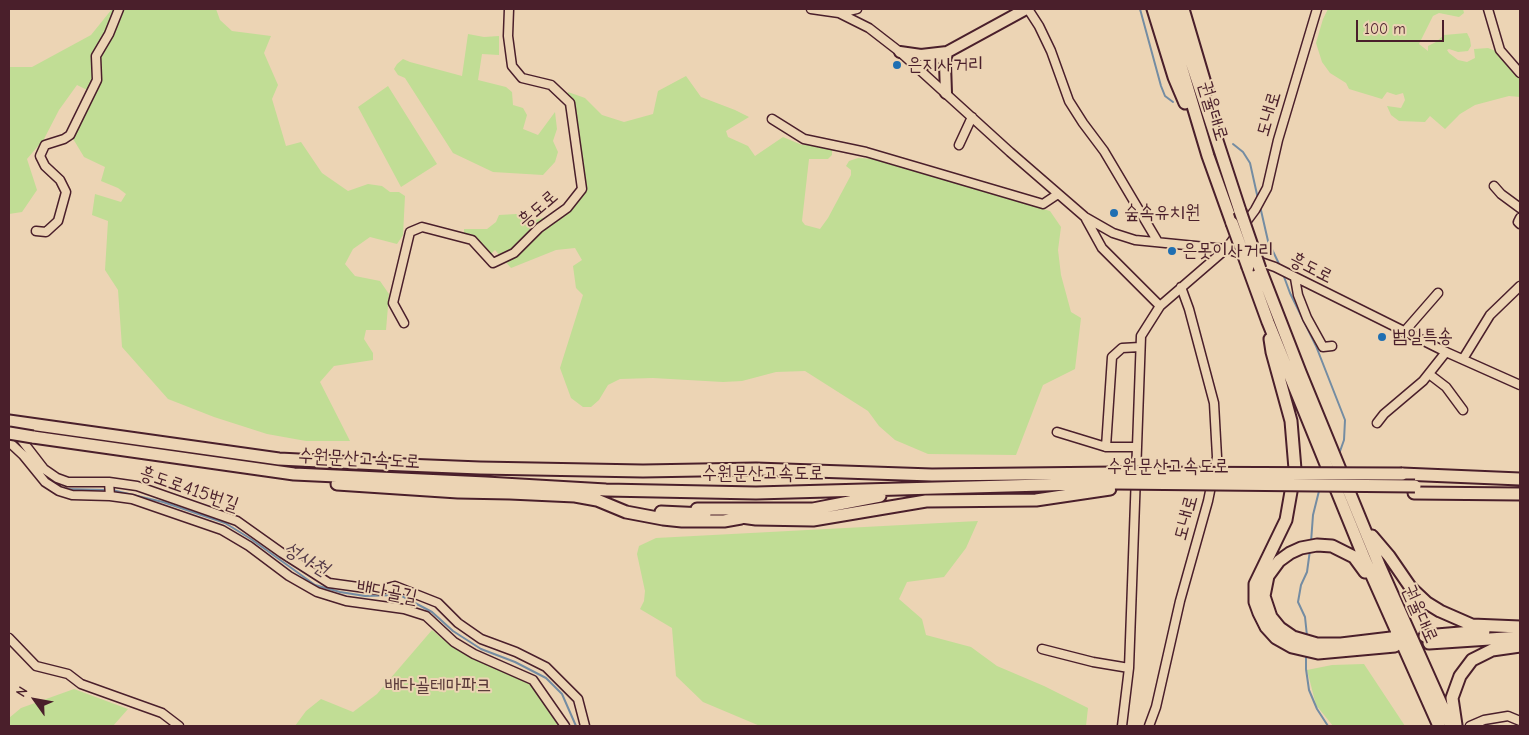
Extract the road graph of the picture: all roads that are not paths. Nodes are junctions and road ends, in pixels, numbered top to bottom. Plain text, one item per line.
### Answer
1 (119, 9) edge
2 (509, 9) edge
3 (811, 9) edge
4 (857, 9) edge
5 (1027, 9) edge
6 (1153, 9) edge
7 (1164, 9) edge
8 (1174, 9) edge
9 (1183, 9) edge
10 (1317, 9) edge
11 (1488, 9) edge
12 (840, 13) junction
13 (900, 52) junction
14 (947, 52) junction
15 (918, 68) junction
16 (1520, 73) edge
17 (946, 93) junction
18 (972, 117) junction
19 (772, 119) dead end
20 (959, 145) dead end
21 (1227, 172) junction
22 (1214, 174) junction
23 (1494, 186) dead end
24 (1058, 194) junction
25 (1520, 208) edge
26 (1085, 217) junction
27 (1520, 218) edge
28 (1520, 224) edge
29 (36, 231) dead end
30 (1158, 242) junction
31 (1226, 249) junction
32 (1254, 268) junction
33 (1294, 277) junction
34 (1520, 286) edge
35 (1181, 287) junction
36 (1438, 293) dead end
37 (1160, 306) junction
38 (1268, 322) junction
39 (404, 323) dead end
40 (1404, 332) junction
41 (1332, 346) dead end
42 (1140, 347) junction
43 (1446, 352) junction
44 (1463, 360) junction
45 (1429, 374) junction
46 (1520, 386) edge
47 (1464, 410) dead end
48 (12, 423) edge
49 (1377, 423) dead end
50 (1057, 432) dead end
51 (9, 433) edge
52 (9, 442) edge
53 (1324, 446) junction
54 (1106, 447) junction
55 (1136, 447) junction
56 (1520, 479) edge
57 (1115, 482) junction
58 (390, 483) junction
59 (109, 489) junction
60 (1520, 489) edge
61 (920, 490) junction
62 (1414, 490) junction
63 (1520, 494) edge
64 (741, 518) junction
65 (1365, 526) junction
66 (1390, 616) junction
67 (1520, 628) edge
68 (1520, 637) edge
69 (9, 638) edge
70 (1292, 642) junction
71 (1393, 642) dead end
72 (1520, 646) edge
73 (1042, 649) dead end
74 (1129, 668) junction
75 (1520, 721) edge
76 (177, 725) edge
77 (565, 726) edge
78 (585, 726) edge
79 (1122, 726) edge
80 (1149, 726) edge
81 (1439, 726) edge
82 (1451, 726) edge
83 (1456, 726) edge
84 (1470, 726) edge

1 - 29 street
2 - 39 street, 흥도로
3 - 12 street, 흥도로
4 - 12 street
5 - 14 main road
5 - 30 street
6 - 22 highway
7 - 22 highway, 권율대로
8 - 21 highway, 권율대로
9 - 21 highway
10 - 31 street, 도내로
11 - 16 street
12 - 13 street, 흥도로
13 - 14 main road
13 - 15 street, 흥도로
14 - 15 main road
14 - 17 main road
15 - 17 street, 흥도로
17 - 18 street, 흥도로
18 - 20 street
18 - 24 street, 흥도로
19 - 24 street
21 - 32 highway, 권율대로, bridge
22 - 32 highway, 권율대로, bridge
23 - 25 street
24 - 26 street, 흥도로
26 - 30 street, 흥도로
26 - 37 street
27 - 28 street
30 - 31 street, 흥도로
31 - 33 street, 흥도로
31 - 35 street, 도내로
32 - 38 highway
32 - 53 highway
33 - 40 street, 흥도로
33 - 41 street
34 - 44 street
35 - 37 street, 도내로
35 - 80 street, 도내로
36 - 40 street
37 - 42 street, 도내로
38 - 53 highway
38 - 70 highway
40 - 43 street, 흥도로
42 - 54 street
42 - 55 street, 도내로
43 - 44 street, 흥도로
43 - 45 street
44 - 46 street, 흥도로
45 - 47 street
45 - 49 street
48 - 57 highway, 수원문산고속도로
48 - 59 street, 흥도로415번길
50 - 54 street
51 - 58 highway, 수원문산고속도로, bridge
52 - 59 street
53 - 65 highway, 권율대로, bridge
53 - 66 highway, 권율대로, bridge
54 - 55 street
55 - 74 street, 도내로
56 - 57 highway, 수원문산고속도로, bridge
57 - 61 highway, 수원문산고속도로
57 - 62 highway, 수원문산고속도로, bridge
57 - 64 highway
58 - 61 highway, 수원문산고속도로
58 - 64 highway
59 - 77 street, 배다골길
59 - 78 street, 흥도로415번길
60 - 62 highway, 수원문산고속도로
61 - 64 highway
62 - 63 highway
65 - 67 highway
65 - 82 highway, 권율대로
66 - 70 highway
66 - 81 highway, 권율대로
67 - 68 highway
69 - 76 street
70 - 71 highway
72 - 83 highway
73 - 74 street
74 - 79 street, 도내로
75 - 84 street

